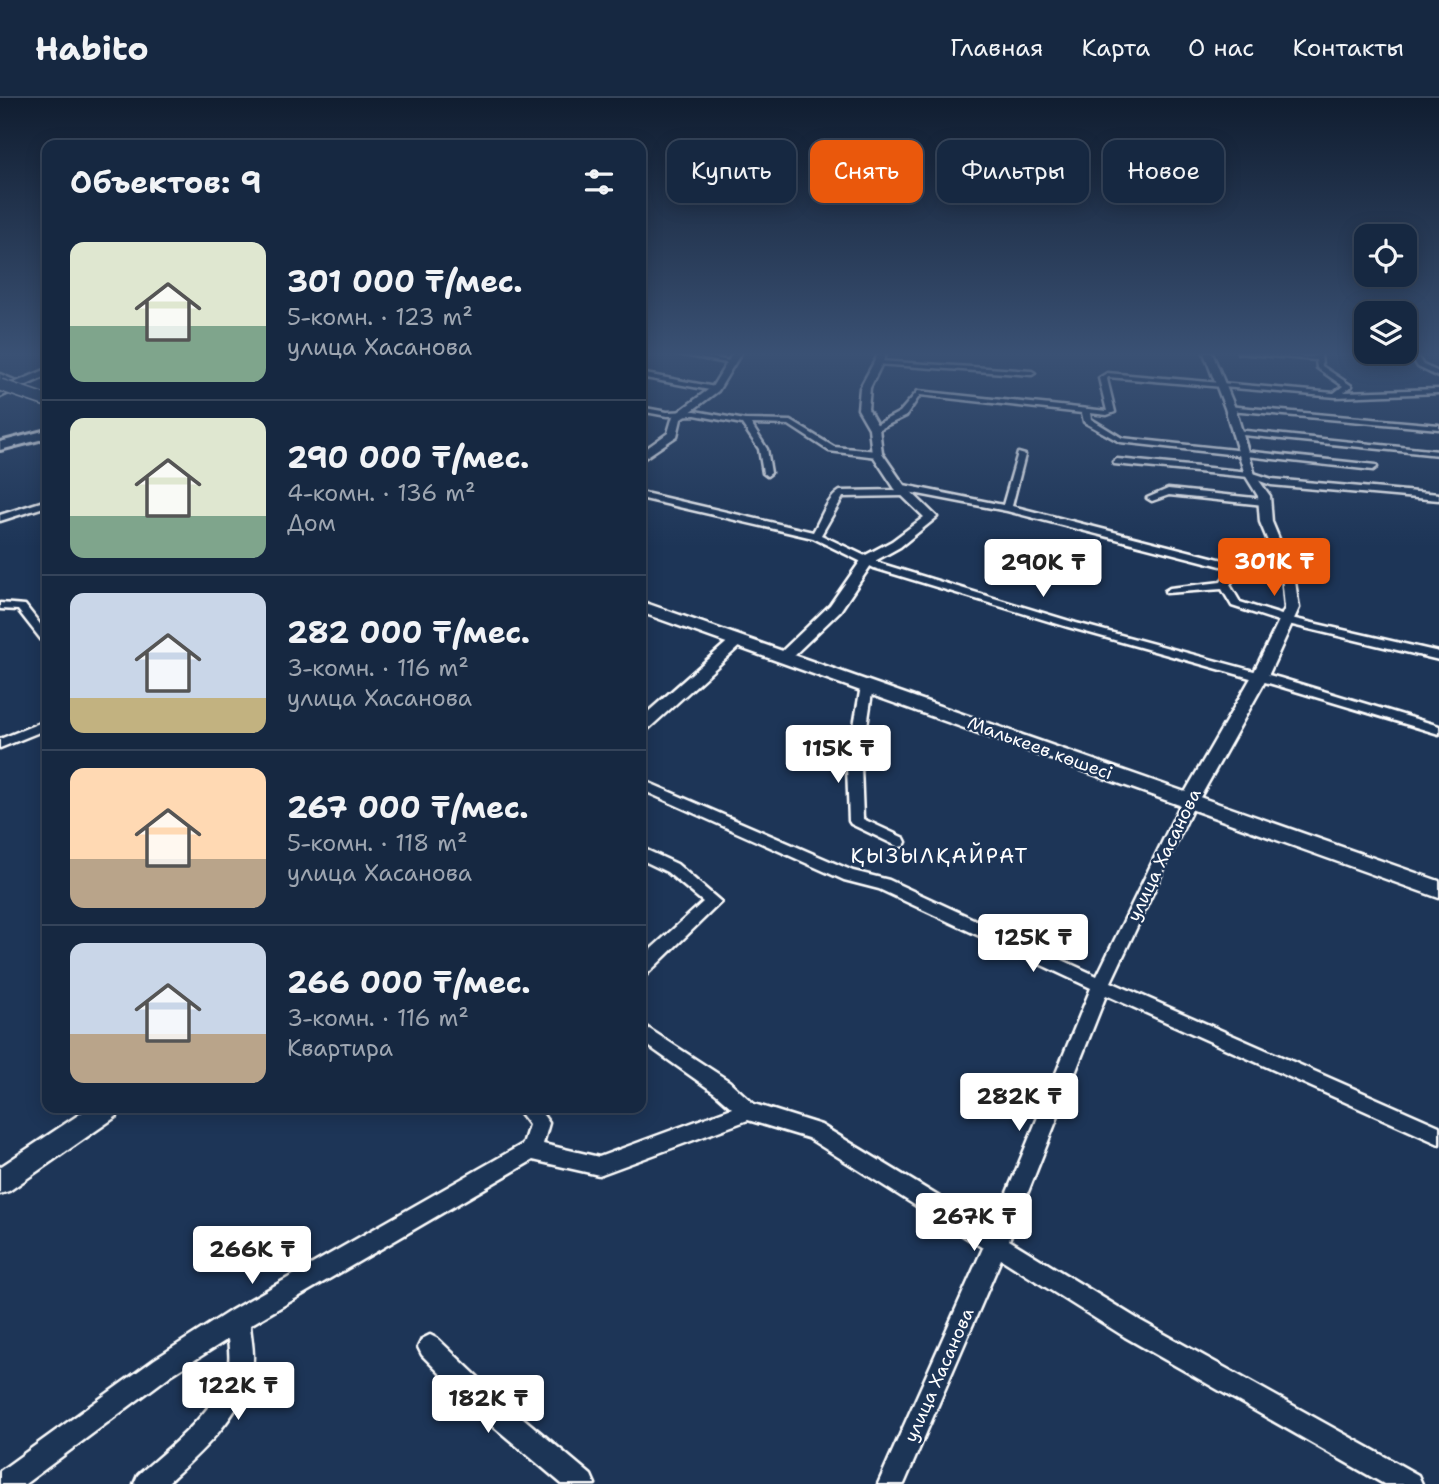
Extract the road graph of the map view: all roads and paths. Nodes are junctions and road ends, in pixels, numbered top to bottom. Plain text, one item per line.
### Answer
1 (680, 418) edge
2 (715, 418) edge
3 (868, 418) edge
4 (895, 418) edge
5 (1091, 418) edge
6 (1232, 418) edge
7 (1336, 418) edge
8 (745, 422) junction
9 (1439, 427) edge
10 (874, 428) junction
11 (1236, 432) junction
12 (42, 435) edge
13 (0, 446) edge
14 (1244, 453) junction
15 (1439, 453) edge
16 (646, 454) edge
17 (877, 454) junction
18 (1021, 455) dead end
19 (1117, 462) dead end
20 (1373, 467) dead end
21 (767, 474) dead end
22 (1251, 475) junction
23 (902, 490) junction
24 (646, 496) edge
25 (1439, 497) edge
26 (1152, 498) dead end
27 (1264, 502) junction
28 (42, 505) edge
29 (1007, 508) junction
30 (0, 518) edge
31 (816, 536) junction
32 (868, 559) junction
33 (1226, 585) junction
34 (1170, 591) dead end
35 (0, 606) edge
36 (646, 608) edge
37 (1288, 621) junction
38 (42, 634) edge
39 (738, 640) junction
40 (1439, 656) edge
41 (784, 657) junction
42 (1259, 676) junction
43 (867, 686) junction
44 (646, 723) edge
45 (42, 726) edge
46 (1439, 730) edge
47 (0, 744) edge
48 (646, 786) edge
49 (1189, 801) junction
50 (899, 842) dead end
51 (646, 855) edge
52 (1439, 890) edge
53 (646, 964) edge
54 (1101, 985) junction
55 (646, 1034) edge
56 (748, 1111) junction
57 (101, 1113) edge
58 (530, 1113) edge
59 (1439, 1135) edge
60 (531, 1150) junction
61 (0, 1182) edge
62 (997, 1242) junction
63 (237, 1319) junction
64 (430, 1347) dead end
65 (4, 1484) edge
66 (147, 1484) edge
67 (582, 1484) edge
68 (891, 1484) edge
69 (1409, 1484) edge

1 - 16 street
2 - 8 street
3 - 10 street
4 - 10 street
5 - 14 street
6 - 11 street, улица Хасанова
7 - 9 street
8 - 17 street
8 - 21 street
10 - 17 street
11 - 14 street, улица Хасанова
11 - 15 street
12 - 13 highway
14 - 20 street
14 - 22 street, улица Хасанова
17 - 23 street
18 - 29 street
19 - 22 street
22 - 25 street
22 - 27 street, улица Хасанова
23 - 29 street
23 - 31 street
23 - 32 street
24 - 31 street
26 - 27 street
27 - 37 street, улица Хасанова
28 - 30 street
29 - 33 street
31 - 32 street
32 - 41 street
32 - 42 street
33 - 34 street
33 - 37 street
35 - 38 street
36 - 39 main road, Малькеев көшесі
37 - 40 street
37 - 42 street, улица Хасанова
39 - 41 main road, Малькеев көшесі
39 - 44 street
41 - 43 main road, Малькеев көшесі
42 - 46 street
42 - 49 street, улица Хасанова
43 - 49 main road, Малькеев көшесі
43 - 50 street
45 - 47 street
48 - 54 street
49 - 52 main road, Малькеев көшесі
49 - 54 street, улица Хасанова
51 - 53 street
54 - 59 street
54 - 62 street, улица Хасанова
55 - 56 street
56 - 60 street
56 - 62 street
57 - 61 street
58 - 60 street
60 - 63 street
62 - 68 street, улица Хасанова
62 - 69 street
63 - 65 street
63 - 66 street
64 - 67 street

